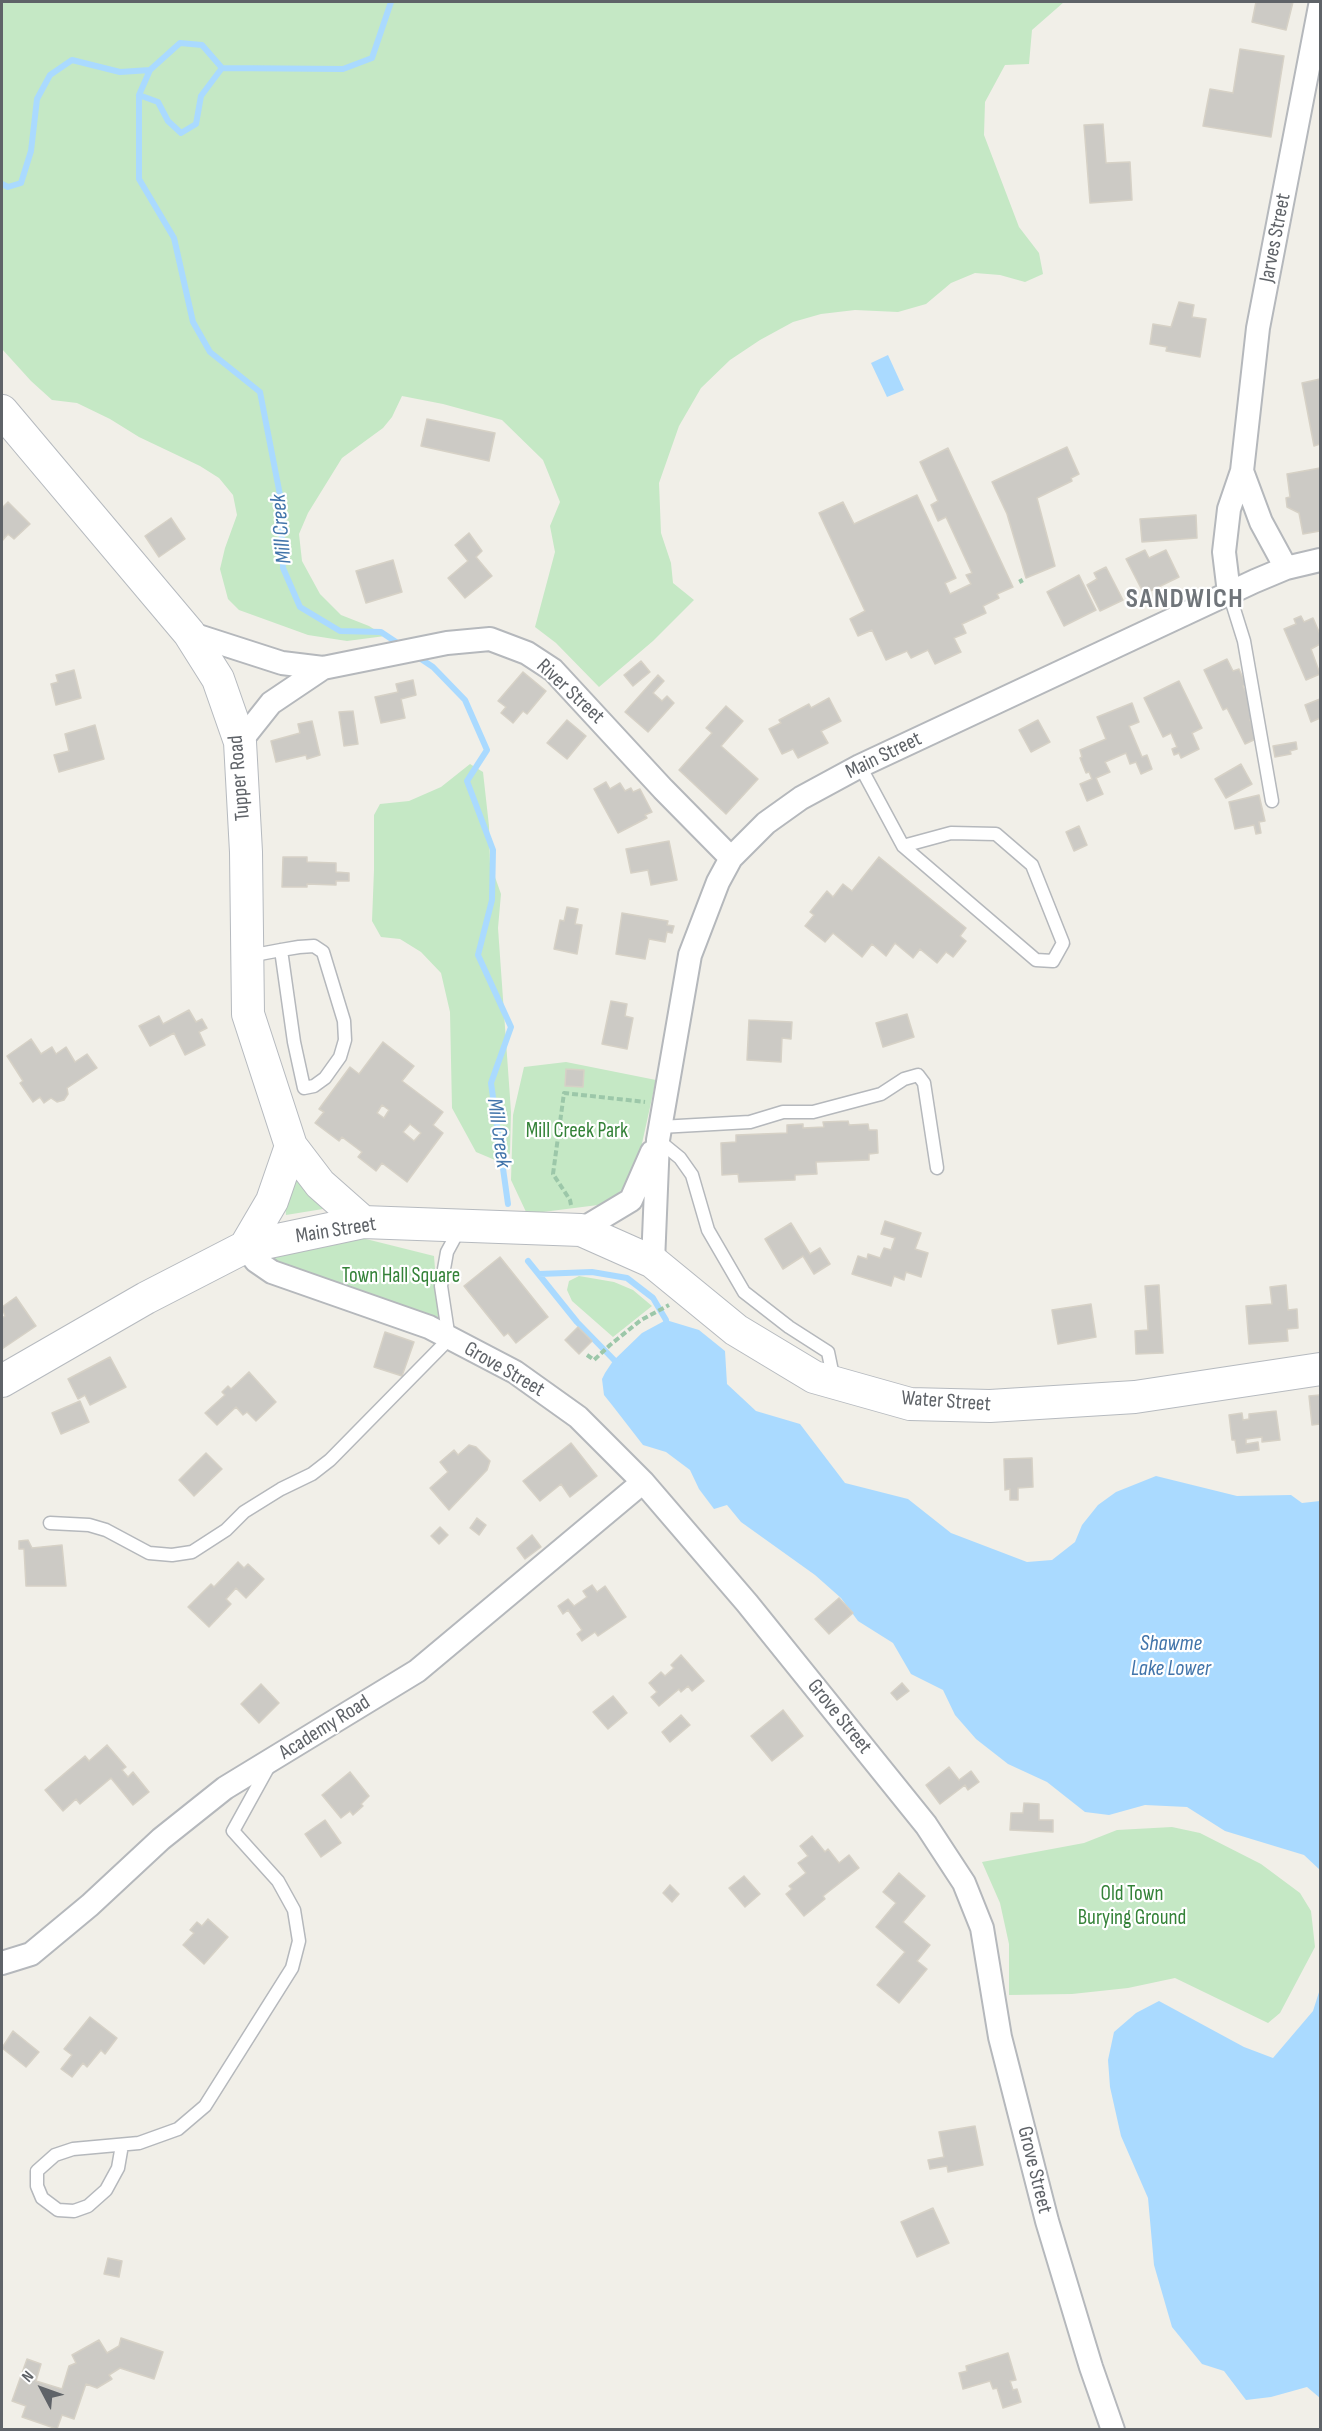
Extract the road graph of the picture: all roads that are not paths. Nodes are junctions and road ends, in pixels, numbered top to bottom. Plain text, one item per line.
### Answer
1 (1320, 6) edge
2 (2, 411) edge
3 (1242, 471) junction
4 (1320, 560) edge
5 (1286, 568) junction
6 (1229, 593) junction
7 (189, 633) junction
8 (323, 668) junction
9 (240, 742) junction
10 (860, 766) junction
11 (1272, 801) dead end
12 (903, 846) junction
13 (731, 858) junction
14 (281, 950) junction
15 (248, 957) junction
16 (291, 1097) junction
17 (659, 1134) junction
18 (291, 1146) junction
19 (937, 1168) dead end
20 (363, 1222) junction
21 (461, 1225) junction
22 (577, 1229) junction
23 (245, 1247) junction
24 (653, 1262) junction
25 (448, 1338) junction
26 (1320, 1369) edge
27 (2, 1381) edge
28 (834, 1383) junction
29 (644, 1482) junction
30 (50, 1523) dead end
31 (272, 1760) junction
32 (2, 1963) edge
33 (122, 2145) junction
34 (1113, 2430) edge

1 - 3 street, Jarves Street
2 - 7 main road, Tupper Road
3 - 5 street, Jarves Street
3 - 6 street, Jarves Street
4 - 5 street, Main Street
5 - 6 street, Main Street
6 - 10 street, Main Street
6 - 11 lane
7 - 8 street, River Street
7 - 9 main road, Tupper Road
8 - 9 street, River Street
8 - 13 street, River Street
9 - 15 main road, Tupper Road
10 - 12 lane
10 - 13 street, Main Street
12 - 12 lane
13 - 17 street, Main Street
14 - 15 lane
14 - 16 lane
14 - 16 lane
15 - 16 main road, Tupper Road
16 - 18 main road, Tupper Road
17 - 19 lane
17 - 22 street, Main Street
17 - 24 street, Main Street
17 - 28 lane
18 - 20 main road, Tupper Road
18 - 23 main road
20 - 21 main road, Main Street
20 - 23 main road, Main Street
21 - 22 main road, Main Street
21 - 25 lane
22 - 24 main road, Water Street
23 - 25 street, Grove Street
23 - 27 main road, Main Street
24 - 28 main road, Water Street
25 - 29 street, Grove Street
25 - 30 lane
26 - 28 main road, Water Street
29 - 31 street, Academy Road
29 - 34 street, Grove Street
31 - 32 street, Academy Road
31 - 33 lane
33 - 33 lane

